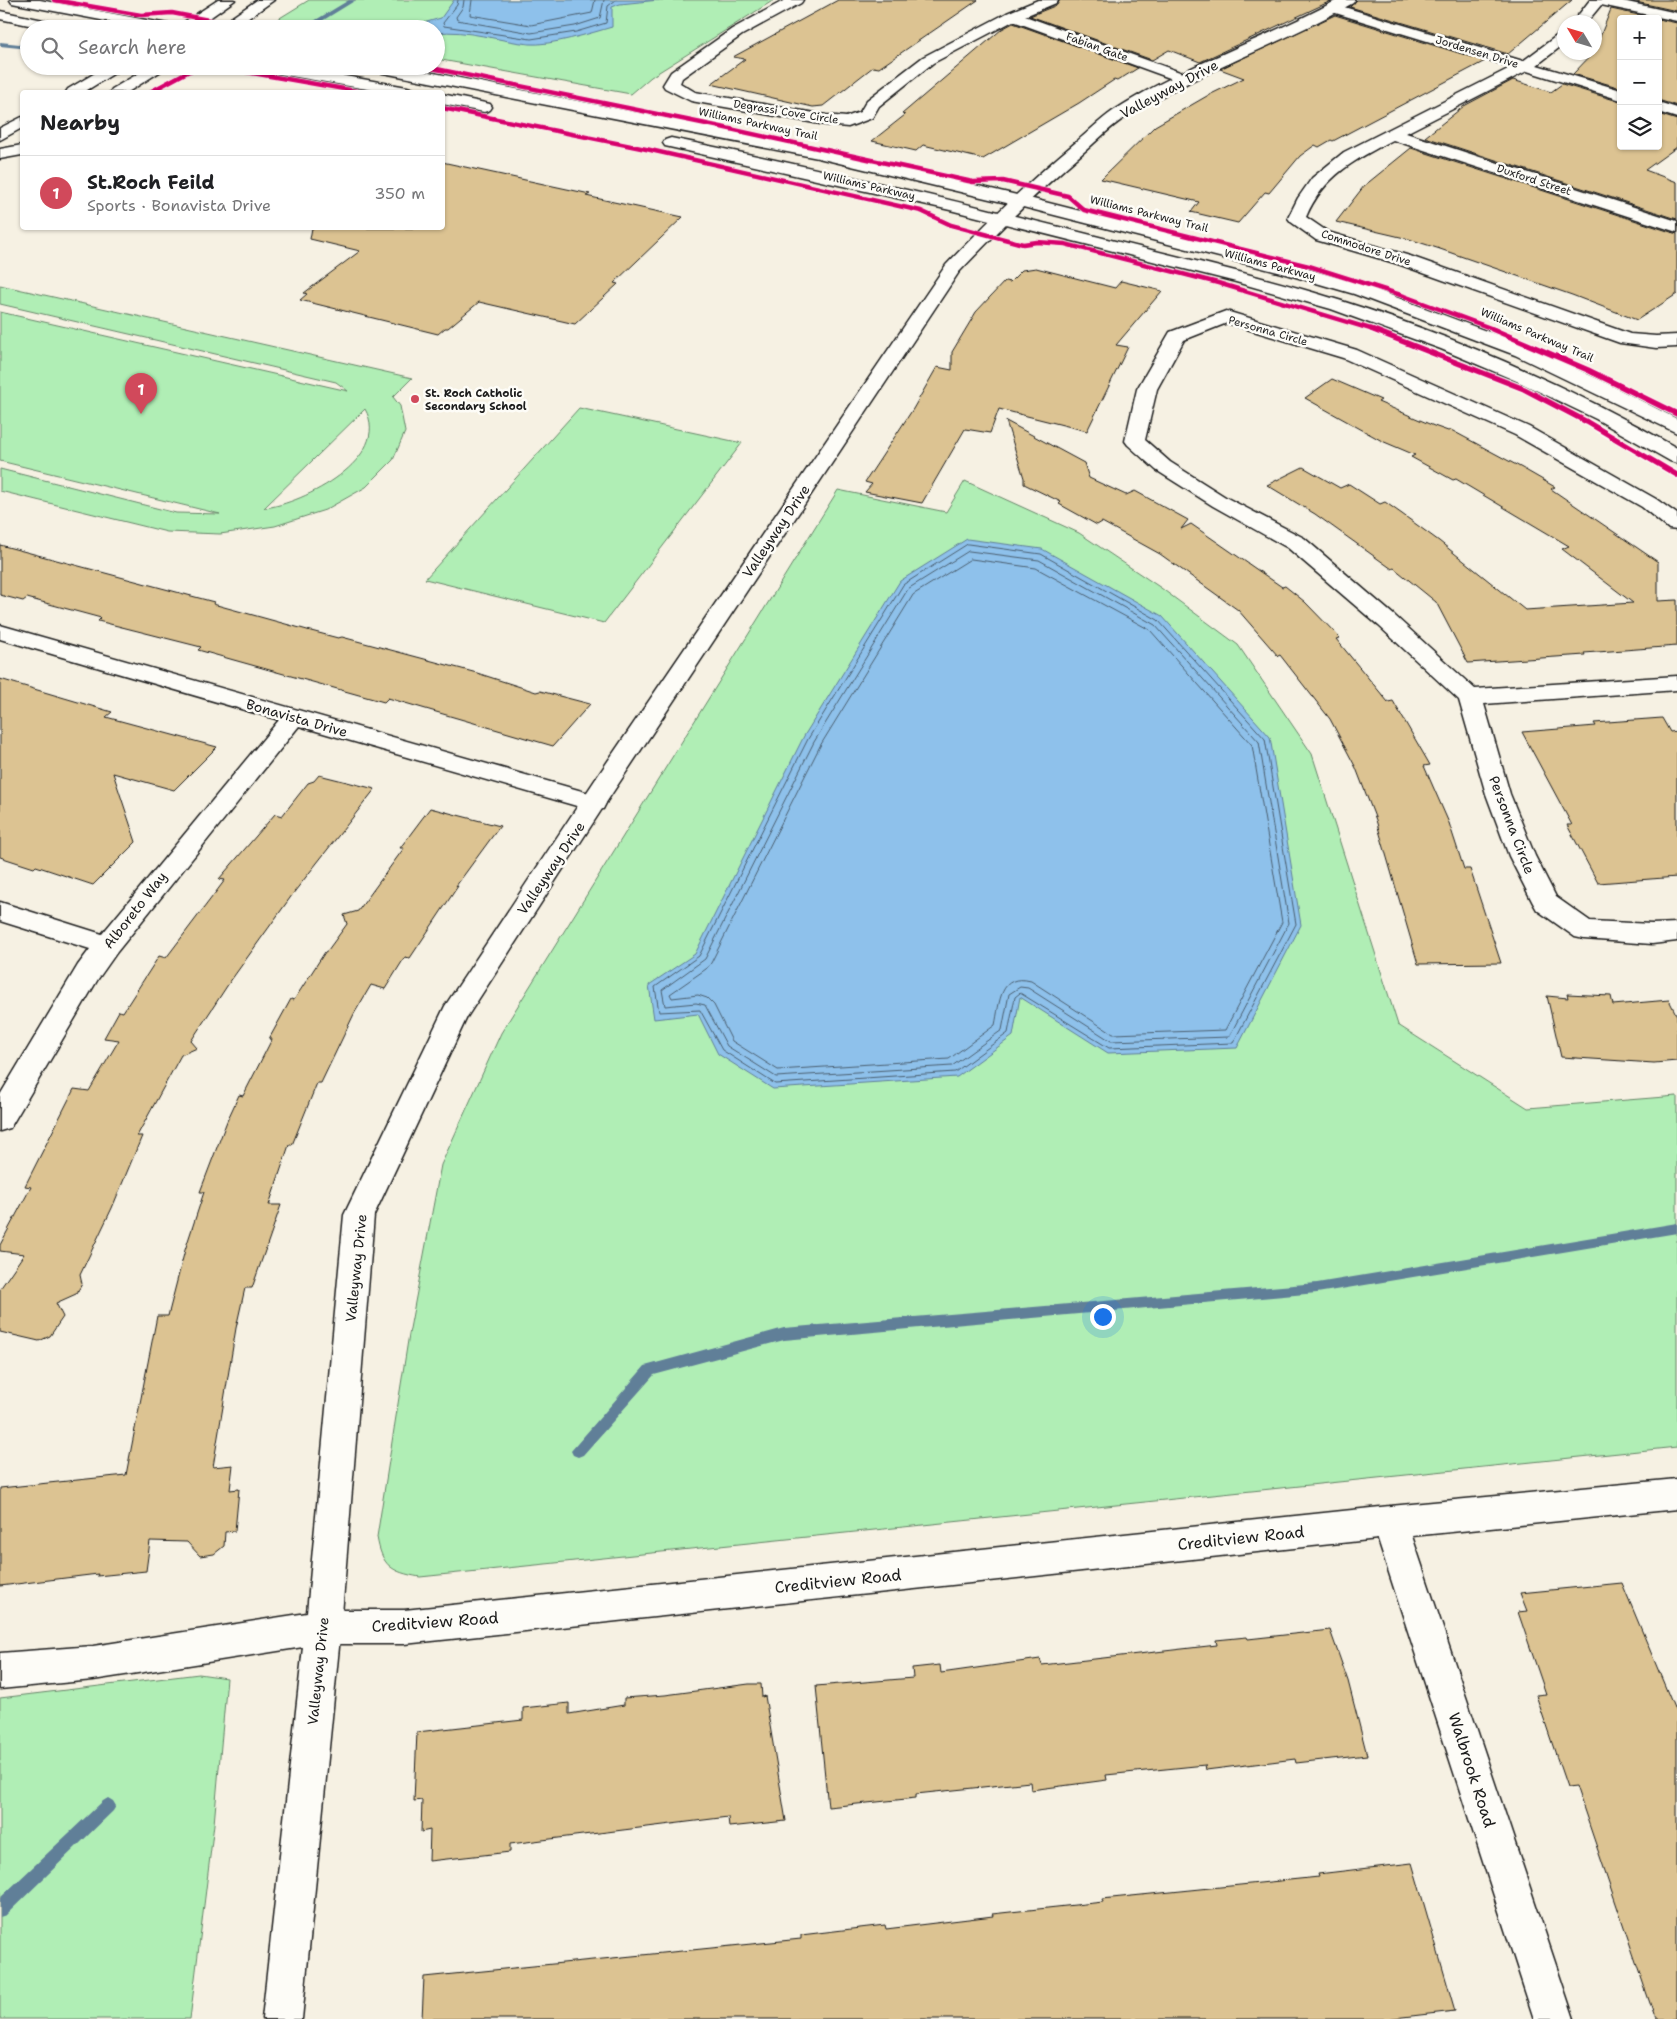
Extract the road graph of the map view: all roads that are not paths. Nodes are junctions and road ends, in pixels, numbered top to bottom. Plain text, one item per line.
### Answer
1 (17, 0) edge
2 (228, 0) edge
3 (267, 0) edge
4 (796, 0) edge
5 (1051, 0) edge
6 (1348, 0) edge
7 (1597, 0) edge
8 (1334, 8) junction
9 (0, 15) edge
10 (1585, 15) edge
11 (1012, 16) junction
12 (1677, 17) edge
13 (24, 20) edge
14 (125, 20) edge
15 (197, 20) edge
16 (236, 20) edge
17 (1557, 42) edge
18 (1526, 66) junction
19 (103, 75) edge
20 (147, 75) edge
21 (312, 75) edge
22 (419, 75) edge
23 (1183, 78) junction
24 (77, 90) edge
25 (121, 90) edge
26 (396, 90) edge
27 (1617, 94) edge
28 (445, 100) edge
29 (1662, 108) edge
30 (1677, 113) edge
31 (20, 123) edge
32 (1392, 134) junction
33 (0, 136) edge
34 (20, 150) edge
35 (0, 154) edge
36 (1021, 201) junction
37 (1002, 217) junction
38 (1677, 227) edge
39 (1677, 341) edge
40 (1677, 427) edge
41 (1677, 457) edge
42 (1677, 524) edge
43 (0, 632) edge
44 (1677, 683) edge
45 (1470, 697) junction
46 (294, 717) junction
47 (594, 803) junction
48 (0, 910) edge
49 (1677, 932) edge
50 (108, 945) junction
51 (0, 1120) edge
52 (1677, 1494) edge
53 (1390, 1522) junction
54 (323, 1627) junction
55 (0, 1671) edge
56 (282, 2019) edge
57 (1554, 2019) edge

1 - 14 street
2 - 15 street
3 - 16 street
4 - 11 street, Degrassi Cove Circle
5 - 11 street, Degrassi Cove Circle
6 - 8 street, Valleyway Drive
7 - 10 street
7 - 12 street
8 - 18 street, Jordensen Drive
8 - 23 street, Valleyway Drive
9 - 13 street
11 - 23 street, Fabian Gate
17 - 18 street, Commodore Drive
18 - 27 street, Jordensen Drive
18 - 32 street, Commodore Drive
19 - 24 street
20 - 25 street
21 - 26 street
22 - 36 street, Williams Parkway
23 - 36 street, Valleyway Drive
28 - 37 street, Williams Parkway
29 - 30 street
31 - 33 street
32 - 38 street, Duxford Street
32 - 39 street, Commodore Drive
34 - 35 street
36 - 37 street, Valleyway Drive
36 - 40 street, Williams Parkway
37 - 41 street, Williams Parkway
37 - 47 street, Valleyway Drive
42 - 45 street, Personna Circle
43 - 46 street, Bonavista Drive
44 - 45 street
45 - 49 street, Personna Circle
46 - 47 street, Bonavista Drive
46 - 50 street, Alboreto Way
47 - 54 street, Valleyway Drive
48 - 50 street
50 - 51 street, Alboreto Way
52 - 53 street, Creditview Road
53 - 54 street, Creditview Road
53 - 57 street, Walbrook Road
54 - 55 street, Creditview Road
54 - 56 street, Valleyway Drive

